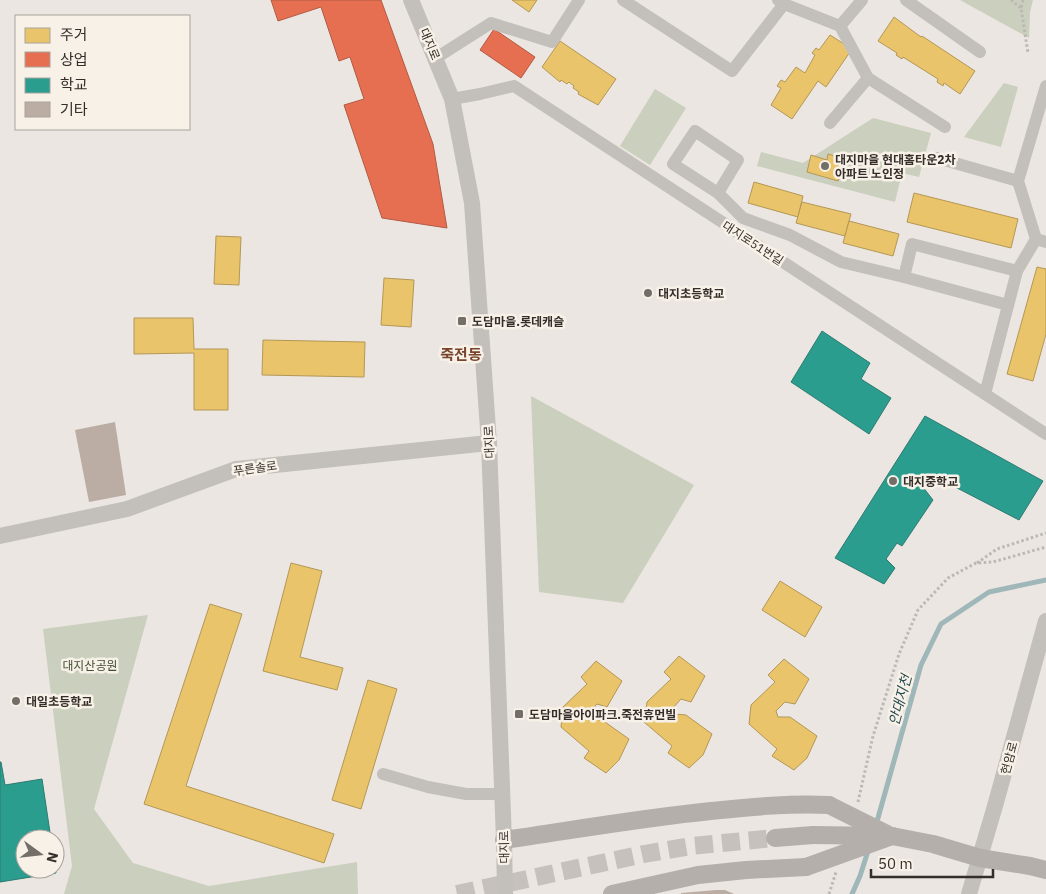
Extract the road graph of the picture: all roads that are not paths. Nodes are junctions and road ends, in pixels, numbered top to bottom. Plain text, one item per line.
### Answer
1 (411, 0) edge
2 (579, 0) edge
3 (623, 0) edge
4 (862, 0) edge
5 (906, 0) edge
6 (781, 2) edge
7 (840, 26) junction
8 (980, 52) dead end
9 (436, 58) junction
10 (868, 78) junction
11 (1046, 86) edge
12 (452, 99) junction
13 (830, 123) dead end
14 (946, 127) dead end
15 (936, 158) dead end
16 (1018, 181) junction
17 (718, 193) junction
18 (1041, 241) edge
19 (1017, 271) junction
20 (904, 278) junction
21 (1008, 305) junction
22 (985, 394) junction
23 (1046, 434) edge
24 (489, 443) junction
25 (0, 536) edge
26 (1046, 621) edge
27 (383, 774) dead end
28 (503, 794) junction
29 (892, 836) junction
30 (775, 838) tunnel mouth
31 (504, 840) junction
32 (980, 858) junction
33 (1046, 870) edge
34 (505, 894) edge
35 (612, 894) edge
36 (969, 894) edge

1 - 9 street, 대지로
2 - 9 street
3 - 6 street
4 - 7 street
5 - 8 street
6 - 7 street
7 - 10 street
9 - 12 street, 대지로
10 - 13 street
10 - 14 street
11 - 16 street
12 - 22 street, 대지로51번길
12 - 24 street, 대지로
15 - 16 street
16 - 18 street
17 - 17 street
17 - 20 street
18 - 19 street
19 - 20 street
19 - 21 street
20 - 21 street
21 - 22 street
22 - 23 street, 대지로51번길
24 - 25 street, 푸른솔로
24 - 28 street, 대지로
26 - 32 street, 현암로
27 - 28 street
28 - 31 street, 대지로
29 - 30 main road, bridge
29 - 31 main road, bridge
29 - 32 main road
29 - 35 main road, bridge
31 - 34 street, 대지로
32 - 33 main road
32 - 36 street, 현암로

